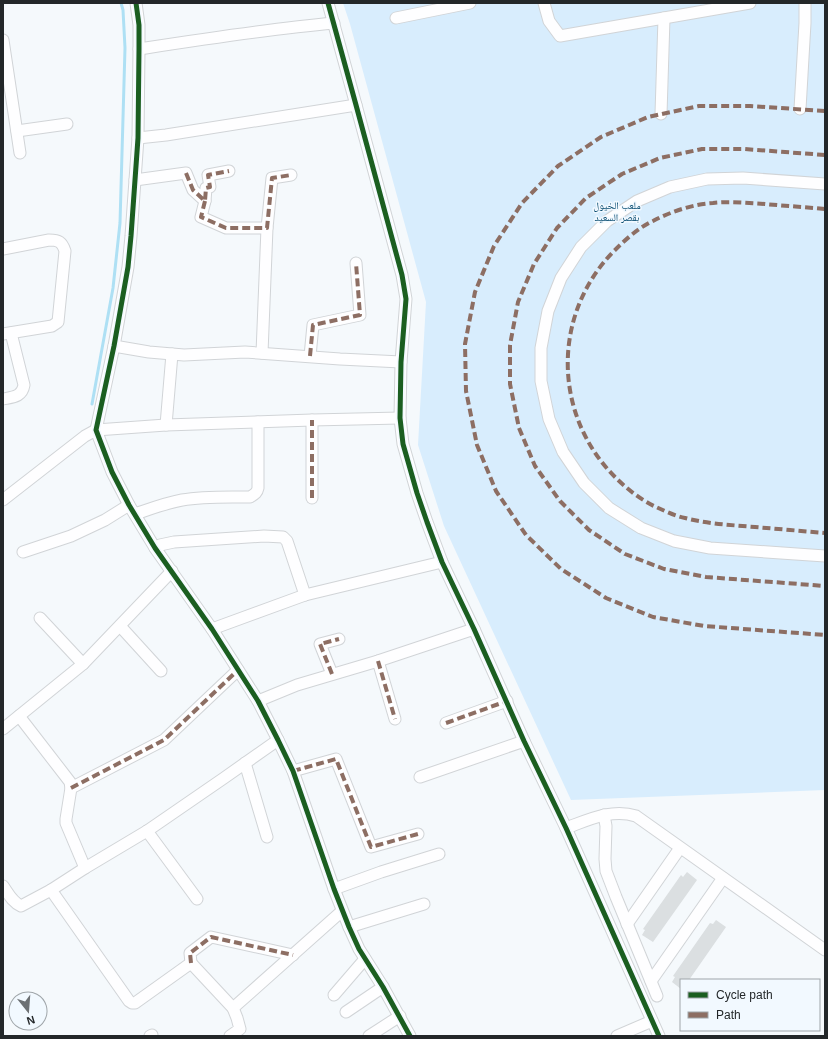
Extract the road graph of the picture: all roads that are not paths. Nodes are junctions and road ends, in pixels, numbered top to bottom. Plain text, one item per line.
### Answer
1 (136, 3) edge
2 (328, 3) edge
3 (470, 3) edge
4 (544, 3) edge
5 (750, 3) edge
6 (805, 3) edge
7 (396, 18) dead end
8 (664, 18) junction
9 (334, 23) junction
10 (3, 40) edge
11 (139, 49) junction
12 (6, 83) edge
13 (356, 105) junction
14 (800, 109) dead end
15 (661, 114) dead end
16 (67, 124) dead end
17 (17, 131) junction
18 (138, 138) junction
19 (20, 153) dead end
20 (229, 171) dead end
21 (292, 175) dead end
22 (135, 180) junction
23 (825, 184) edge
24 (205, 201) junction
25 (267, 228) junction
26 (3, 250) edge
27 (356, 263) dead end
28 (7, 333) edge
29 (114, 346) junction
30 (262, 353) junction
31 (172, 354) junction
32 (310, 356) junction
33 (402, 362) junction
34 (3, 399) edge
35 (400, 418) junction
36 (312, 420) junction
37 (258, 422) junction
38 (166, 425) junction
39 (96, 430) junction
40 (312, 498) dead end
41 (3, 500) edge
42 (132, 509) junction
43 (155, 548) junction
44 (22, 552) dead end
45 (825, 556) edge
46 (442, 562) junction
47 (172, 572) junction
48 (305, 595) junction
49 (40, 618) dead end
50 (120, 626) junction
51 (212, 629) junction
52 (474, 629) junction
53 (339, 639) dead end
54 (378, 660) junction
55 (83, 664) junction
56 (238, 670) junction
57 (161, 671) dead end
58 (332, 674) junction
59 (258, 701) junction
60 (506, 702) junction
61 (19, 716) junction
62 (394, 719) dead end
63 (446, 723) dead end
64 (3, 729) edge
65 (278, 740) junction
66 (524, 741) junction
67 (245, 763) junction
68 (293, 771) junction
69 (420, 777) dead end
70 (71, 788) junction
71 (604, 815) junction
72 (566, 828) junction
73 (147, 831) junction
74 (418, 834) dead end
75 (267, 836) dead end
76 (680, 848) junction
77 (439, 854) dead end
78 (85, 868) junction
79 (723, 878) junction
80 (3, 886) edge
81 (334, 889) junction
82 (51, 890) junction
83 (197, 899) dead end
84 (424, 904) dead end
85 (342, 911) junction
86 (627, 924) junction
87 (349, 928) junction
88 (825, 950) edge
89 (293, 955) junction
90 (365, 959) junction
91 (191, 962) junction
92 (651, 981) junction
93 (383, 987) junction
94 (334, 995) dead end
95 (658, 996) dead end
96 (233, 1008) junction
97 (346, 1012) dead end
98 (400, 1016) junction
99 (652, 1021) junction
100 (241, 1033) edge
101 (230, 1036) edge
102 (369, 1036) edge
103 (410, 1036) edge
104 (617, 1036) edge
105 (658, 1036) edge

1 - 11 street
2 - 9 street
3 - 7 street
4 - 8 street
5 - 8 street
6 - 14 street
8 - 15 street
9 - 11 street
9 - 13 street
10 - 12 street
11 - 18 street
12 - 17 street
13 - 18 street
13 - 33 street
16 - 17 street
17 - 19 street
18 - 22 street
20 - 24 street
21 - 25 street
22 - 24 street
22 - 29 street
23 - 45 street
24 - 25 street
25 - 30 street
26 - 28 street
27 - 32 street
28 - 34 street
29 - 31 street
29 - 39 street
30 - 31 street
30 - 32 street
31 - 38 street
32 - 33 street
33 - 35 street
35 - 36 street
35 - 46 street
36 - 37 street
36 - 40 street
37 - 38 street
37 - 42 street
38 - 39 street
39 - 41 street
39 - 42 street
42 - 43 street
42 - 44 street
43 - 47 street
43 - 48 street
46 - 48 street
46 - 52 street
47 - 50 street
47 - 51 street
48 - 51 street
49 - 55 street
50 - 55 street
50 - 57 street
51 - 56 street
52 - 54 street
52 - 60 street
53 - 58 street
54 - 58 street
54 - 62 street
55 - 61 street
56 - 59 street
56 - 70 street
58 - 59 street
59 - 65 street
60 - 63 street
60 - 66 street
61 - 64 street
61 - 70 street
65 - 67 street
65 - 68 street
66 - 69 street
66 - 72 street
67 - 73 street
67 - 75 street
68 - 74 street
68 - 81 street
70 - 78 street
71 - 72 street
71 - 76 street
71 - 86 street
72 - 99 street
73 - 78 street
73 - 83 street
76 - 79 street
76 - 86 street
77 - 81 street
78 - 82 street
79 - 88 street
79 - 92 street
80 - 82 street
81 - 85 street
82 - 91 street
84 - 87 street
85 - 87 street
85 - 89 street
86 - 92 street
87 - 90 street
89 - 91 street
89 - 96 street
90 - 93 street
90 - 94 street
91 - 96 street
92 - 95 street
93 - 97 street
93 - 98 street
96 - 100 street
98 - 102 street
98 - 103 street
99 - 104 street
99 - 105 street
100 - 101 street

